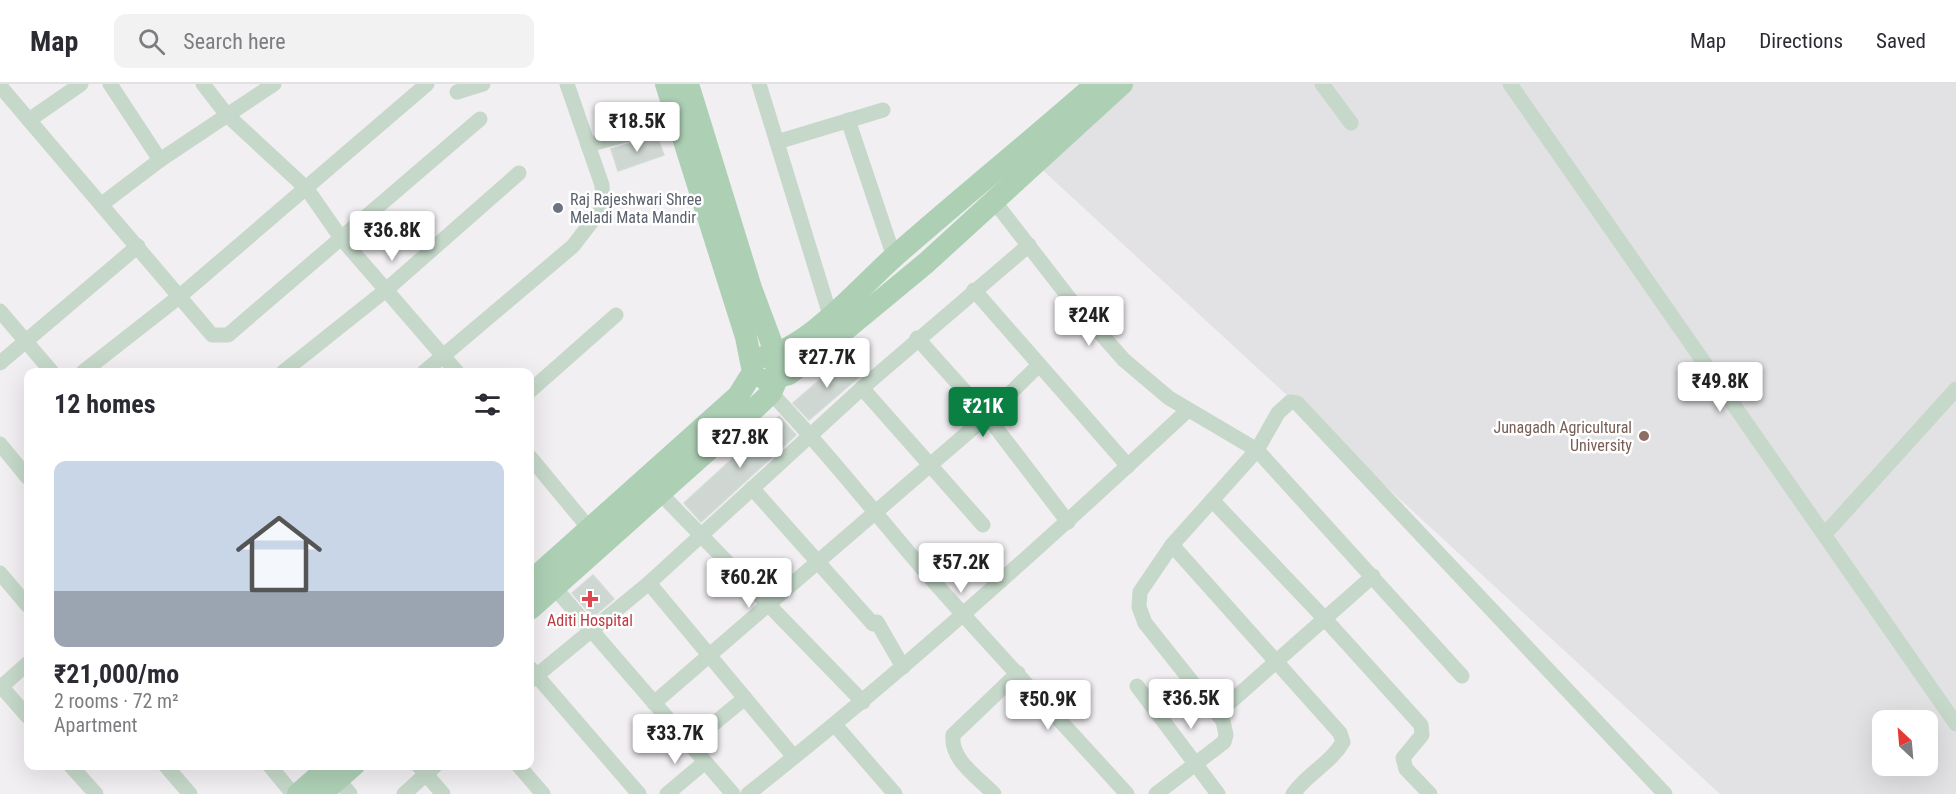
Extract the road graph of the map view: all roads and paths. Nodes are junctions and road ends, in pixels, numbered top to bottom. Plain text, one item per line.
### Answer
1 (81, 84) edge
2 (110, 84) edge
3 (203, 84) edge
4 (274, 84) edge
5 (427, 84) edge
6 (483, 84) edge
7 (567, 84) edge
8 (666, 84) edge
9 (688, 84) edge
10 (759, 84) edge
11 (1096, 84) edge
12 (1122, 84) edge
13 (1322, 84) edge
14 (1510, 84) edge
15 (0, 86) edge
16 (457, 92) dead end
17 (883, 110) dead end
18 (227, 115) junction
19 (688, 118) junction
20 (480, 119) dead end
21 (29, 120) junction
22 (848, 120) junction
23 (1352, 123) dead end
24 (777, 142) junction
25 (588, 146) junction
26 (160, 160) junction
27 (519, 173) dead end
28 (307, 189) junction
29 (994, 201) junction
30 (102, 204) junction
31 (341, 238) junction
32 (1029, 245) junction
33 (138, 246) junction
34 (894, 257) junction
35 (386, 290) junction
36 (974, 290) junction
37 (180, 296) junction
38 (0, 311) edge
39 (616, 315) dead end
40 (830, 315) junction
41 (917, 338) junction
42 (25, 341) junction
43 (776, 355) junction
44 (443, 356) junction
45 (0, 363) edge
46 (1039, 365) junction
47 (49, 368) edge
48 (88, 368) edge
49 (288, 368) edge
50 (429, 368) edge
51 (454, 368) edge
52 (751, 370) junction
53 (774, 386) junction
54 (534, 387) edge
55 (862, 388) junction
56 (1956, 389) edge
57 (1188, 410) junction
58 (987, 416) junction
59 (810, 434) junction
60 (0, 444) edge
61 (1254, 448) junction
62 (534, 463) edge
63 (928, 464) junction
64 (1128, 466) junction
65 (24, 473) edge
66 (752, 488) junction
67 (659, 492) junction
68 (1212, 500) junction
69 (873, 512) junction
70 (1068, 522) junction
71 (982, 525) dead end
72 (588, 527) junction
73 (1825, 534) junction
74 (701, 535) junction
75 (1172, 544) junction
76 (817, 562) junction
77 (0, 573) edge
78 (1373, 576) junction
79 (534, 578) edge
80 (649, 583) junction
81 (555, 587) junction
82 (24, 601) edge
83 (767, 604) junction
84 (534, 605) edge
85 (963, 615) junction
86 (1325, 619) junction
87 (592, 632) junction
88 (707, 655) junction
89 (1276, 661) junction
90 (24, 666) edge
91 (903, 667) junction
92 (1018, 673) junction
93 (534, 674) edge
94 (1462, 676) dead end
95 (534, 677) edge
96 (0, 686) edge
97 (1137, 686) dead end
98 (744, 698) junction
99 (863, 702) junction
100 (654, 703) junction
101 (24, 713) edge
102 (1218, 713) junction
103 (1956, 724) edge
104 (835, 725) junction
105 (689, 744) junction
106 (794, 757) junction
107 (705, 762) junction
108 (1196, 764) junction
109 (74, 770) edge
110 (169, 770) edge
111 (272, 770) edge
112 (425, 770) edge
113 (428, 770) edge
114 (522, 770) edge
115 (339, 779) edge
116 (96, 794) edge
117 (190, 794) edge
118 (293, 794) edge
119 (298, 794) edge
120 (404, 794) edge
121 (443, 794) edge
122 (543, 794) edge
123 (639, 794) edge
124 (667, 794) edge
125 (733, 794) edge
126 (748, 794) edge
127 (895, 794) edge
128 (994, 794) edge
129 (1127, 794) edge
130 (1156, 794) edge
131 (1218, 794) edge
132 (1293, 794) edge
133 (1430, 794) edge
134 (1665, 794) edge

1 - 21 street
2 - 26 street
3 - 18 street
4 - 18 street
5 - 28 street
6 - 16 street
7 - 25 street
8 - 19 main road
9 - 19 main road
10 - 24 street
11 - 34 main road
12 - 29 main road
13 - 23 street
14 - 73 street
15 - 21 street
17 - 22 street
18 - 26 street
18 - 28 street
19 - 25 street
19 - 43 main road
19 - 52 main road
20 - 31 street
21 - 30 street
22 - 24 street
22 - 34 street
24 - 40 street
25 - 44 street
26 - 30 street
27 - 35 street
28 - 31 street
28 - 37 street
29 - 32 street
29 - 53 main road
30 - 33 street
31 - 35 street
31 - 37 street
32 - 36 street
32 - 57 street
33 - 37 street
33 - 42 street
34 - 40 main road
35 - 44 street
35 - 49 street
36 - 41 street
36 - 46 street
37 - 48 street
38 - 42 street
39 - 54 street
40 - 43 main road
41 - 55 street
41 - 58 street
42 - 45 street
42 - 47 street
43 - 52 main road
43 - 53 main road
44 - 50 street
44 - 51 street
46 - 58 street
46 - 64 street
52 - 53 main road
52 - 72 main road
53 - 59 street
53 - 67 main road
55 - 59 street
55 - 63 street
56 - 73 street
57 - 61 street
57 - 64 street
58 - 63 street
58 - 70 street
59 - 66 street
59 - 69 street
60 - 65 street
61 - 68 street
61 - 78 street
61 - 134 street
62 - 72 street
63 - 69 street
63 - 71 street
64 - 70 street
66 - 74 street
66 - 76 street
67 - 74 street
67 - 81 main road
68 - 75 street
68 - 86 street
69 - 76 street
69 - 85 street
70 - 85 street
72 - 79 main road
73 - 103 street
74 - 80 street
74 - 83 street
75 - 89 street
75 - 102 street
76 - 83 street
76 - 91 street
77 - 82 street
78 - 86 street
78 - 94 street
80 - 87 street
80 - 88 street
81 - 84 main road
81 - 87 street
83 - 88 street
83 - 99 street
85 - 91 street
85 - 92 street
86 - 89 street
86 - 133 street
87 - 93 street
87 - 100 street
88 - 98 street
88 - 100 street
89 - 102 street
89 - 132 street
90 - 96 street
91 - 99 street
92 - 128 street
92 - 129 street
95 - 123 street
96 - 101 street
97 - 108 street
98 - 105 street
98 - 106 street
99 - 104 street
100 - 105 street
102 - 108 street
104 - 106 street
104 - 127 street
105 - 107 street
106 - 126 street
107 - 124 street
107 - 125 street
108 - 130 street
108 - 131 street
109 - 116 street
110 - 117 street
111 - 118 street
112 - 120 street
113 - 121 street
114 - 122 street
115 - 119 main road

